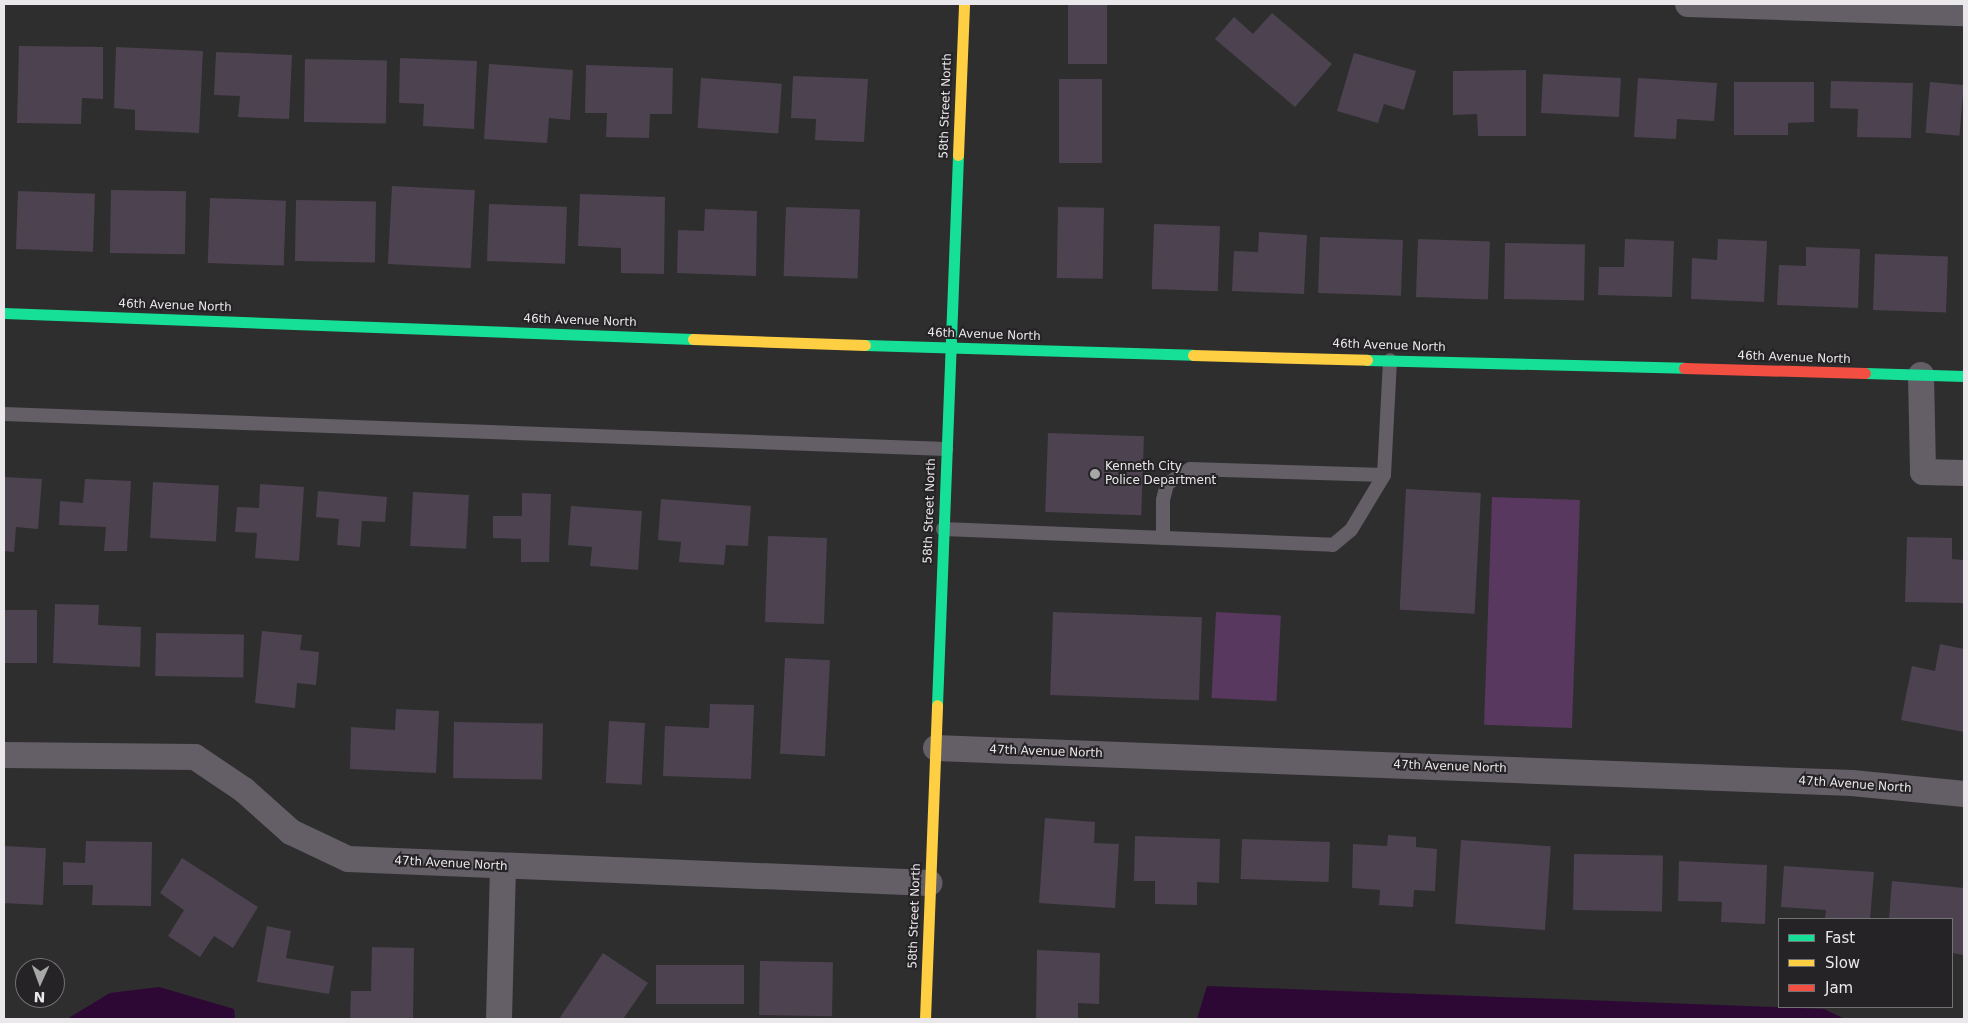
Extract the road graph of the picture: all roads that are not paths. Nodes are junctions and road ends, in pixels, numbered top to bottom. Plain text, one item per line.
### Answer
1 (964, 4) edge
2 (1688, 4) edge
3 (1964, 12) edge
4 (4, 313) edge
5 (949, 348) junction
6 (1390, 360) junction
7 (1921, 375) junction
8 (1964, 376) edge
9 (4, 414) edge
10 (946, 449) junction
11 (1964, 472) edge
12 (1384, 475) junction
13 (943, 529) junction
14 (1163, 538) junction
15 (936, 748) junction
16 (4, 755) edge
17 (1964, 794) edge
18 (502, 867) junction
19 (930, 883) junction
20 (499, 1019) edge
21 (925, 1019) edge

1 - 5 street, 58th Street North
2 - 3 street
4 - 5 street, 46th Avenue North
5 - 6 street, 46th Avenue North
5 - 10 street, 58th Street North
6 - 7 street, 46th Avenue North
6 - 12 lane
7 - 8 street, 46th Avenue North
7 - 11 street
9 - 10 lane
10 - 13 street, 58th Street North
12 - 14 lane
12 - 14 lane
13 - 14 lane
13 - 15 street, 58th Street North
15 - 17 street, 47th Avenue North
15 - 19 street, 58th Street North
16 - 18 street, 47th Avenue North
18 - 19 street, 47th Avenue North
18 - 20 street
19 - 21 street, 58th Street North

